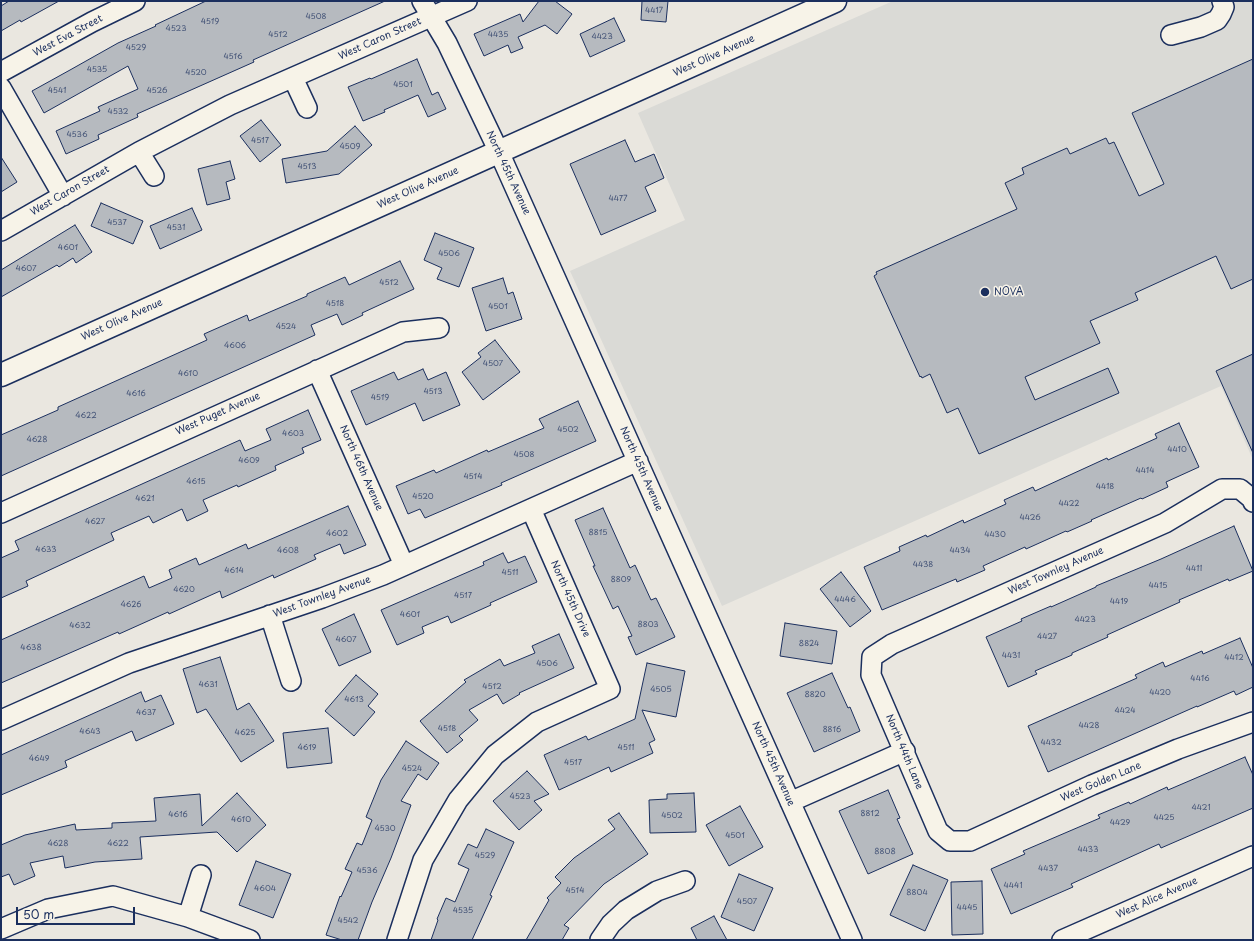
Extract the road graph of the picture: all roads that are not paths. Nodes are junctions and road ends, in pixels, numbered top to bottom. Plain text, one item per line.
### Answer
1 (135, 1) edge
2 (467, 1) edge
3 (835, 1) edge
4 (1222, 1) edge
5 (427, 9) edge
6 (1171, 35) dead end
7 (1, 72) edge
8 (293, 78) junction
9 (1, 88) edge
10 (307, 108) dead end
11 (139, 152) junction
12 (499, 152) junction
13 (154, 176) dead end
14 (63, 196) junction
15 (1, 231) edge
16 (439, 328) dead end
17 (317, 370) junction
18 (1, 375) edge
19 (638, 461) junction
20 (1246, 496) edge
21 (531, 509) junction
22 (1, 512) edge
23 (404, 565) junction
24 (270, 616) junction
25 (872, 657) joint
26 (291, 681) dead end
27 (1, 720) edge
28 (1253, 722) edge
29 (905, 751) junction
30 (790, 802) junction
31 (950, 841) joint
32 (1253, 856) edge
33 (201, 875) dead end
34 (685, 881) dead end
35 (188, 917) junction
36 (1, 929) edge
37 (250, 940) edge
38 (397, 940) edge
39 (600, 940) edge
40 (852, 940) edge
41 (1062, 940) edge

1 - 7 street, West Eva Street
2 - 5 street, West Caron Street
3 - 12 main road, West Olive Avenue
4 - 6 street
5 - 8 street, West Caron Street
5 - 12 street, North 45th Avenue
8 - 10 street
8 - 11 street, West Caron Street
9 - 14 street
11 - 13 street
11 - 14 street, West Caron Street
12 - 18 main road, West Olive Avenue
12 - 19 street, North 45th Avenue
14 - 15 street, West Caron Street
16 - 17 street, West Puget Avenue
17 - 22 street, West Puget Avenue
17 - 23 street, North 46th Avenue
19 - 21 street, West Townley Avenue
19 - 30 street, North 45th Avenue
20 - 25 street, West Townley Avenue
21 - 23 street, West Townley Avenue
21 - 38 street, North 45th Drive
23 - 24 street, West Townley Avenue
24 - 26 street
24 - 27 street, West Townley Avenue
25 - 29 street, North 44th Lane
28 - 31 street, West Golden Lane
29 - 30 street
29 - 31 street, North 44th Lane
30 - 40 street, North 45th Avenue
32 - 41 street, West Alice Avenue
33 - 35 street
34 - 39 street
35 - 36 street
35 - 37 street

